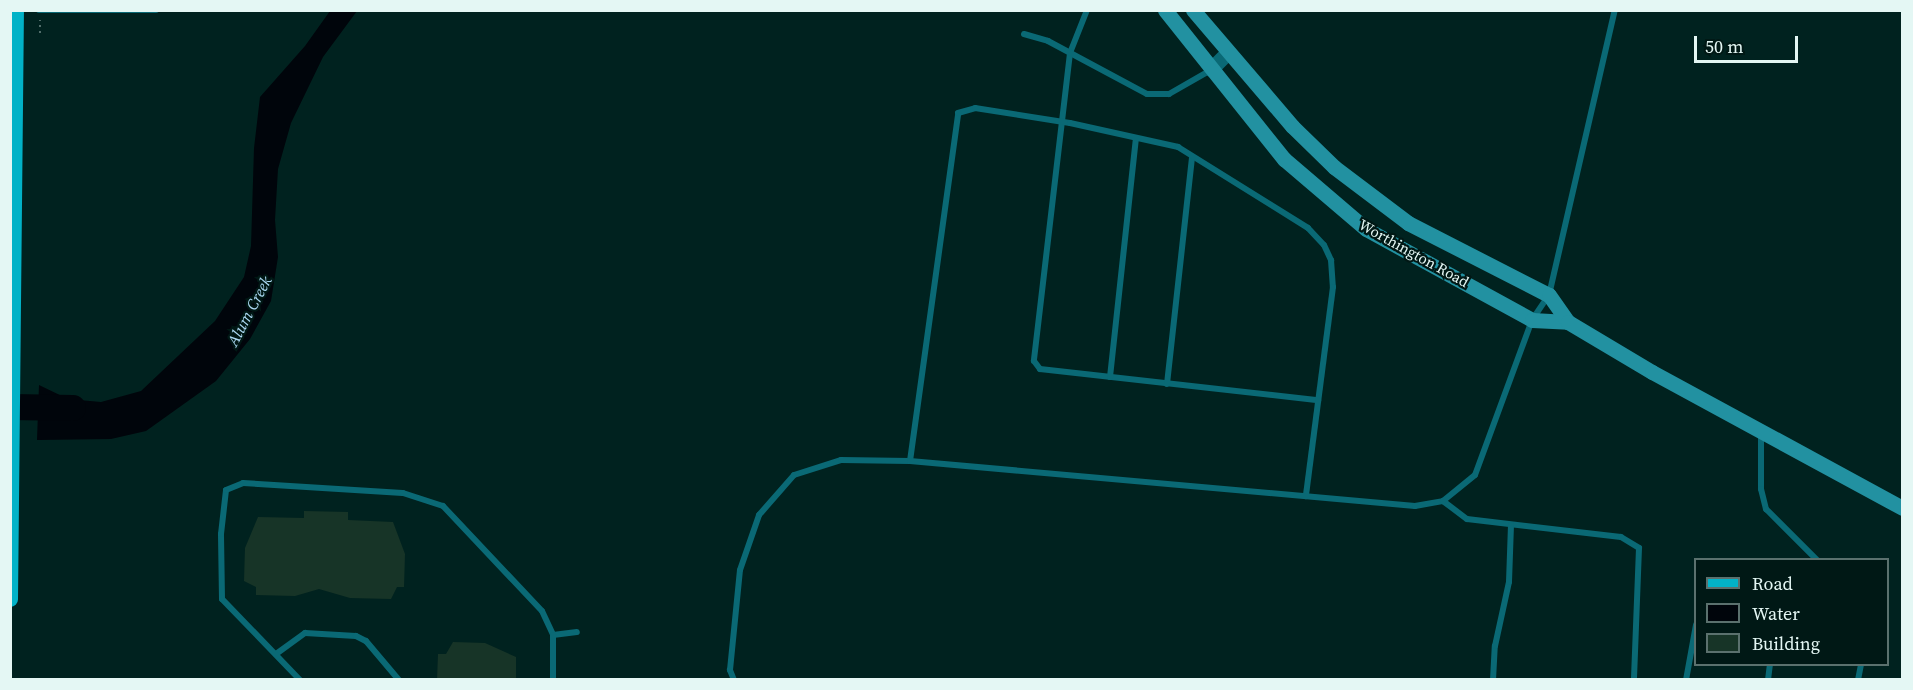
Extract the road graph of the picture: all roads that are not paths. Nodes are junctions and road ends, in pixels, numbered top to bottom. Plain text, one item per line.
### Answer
1 (16, 10) edge
2 (39, 10) edge
3 (156, 10) edge
4 (1088, 10) edge
5 (1165, 10) edge
6 (1193, 10) edge
7 (1615, 10) edge
8 (1024, 34) dead end
9 (1227, 53) junction
10 (1070, 54) junction
11 (1211, 69) junction
12 (1062, 122) junction
13 (1136, 138) junction
14 (1192, 158) junction
15 (1549, 296) junction
16 (1532, 320) junction
17 (1568, 322) junction
18 (1110, 377) junction
19 (1167, 384) junction
20 (1318, 400) junction
21 (1761, 430) junction
22 (910, 462) junction
23 (1306, 496) junction
24 (1443, 501) junction
25 (1902, 507) edge
26 (1511, 525) junction
27 (1815, 558) edge
28 (10, 599) edge
29 (1694, 631) edge
30 (577, 632) dead end
31 (553, 635) junction
32 (276, 654) junction
33 (300, 680) edge
34 (399, 680) edge
35 (553, 680) edge
36 (734, 680) edge
37 (1493, 680) edge
38 (1634, 680) edge
39 (1686, 680) edge

1 - 28 main road
2 - 3 lane
4 - 10 lane
5 - 11 main road, Worthington Road
6 - 9 main road, Worthington Road
7 - 15 lane
8 - 10 lane
9 - 11 street
9 - 15 main road, Worthington Road
10 - 11 lane
10 - 12 lane
11 - 16 main road, Worthington Road
12 - 13 lane
12 - 18 lane
12 - 22 lane
13 - 14 lane
13 - 18 lane
14 - 19 lane
14 - 20 lane
15 - 16 lane
15 - 17 main road, Worthington Road
16 - 17 main road, Worthington Road
16 - 24 lane
17 - 21 main road, Worthington Road
18 - 19 lane
19 - 20 lane
20 - 23 lane
21 - 25 main road, Worthington Road
21 - 27 lane
22 - 23 lane
22 - 36 lane
23 - 24 lane
24 - 26 lane
26 - 37 lane
26 - 38 lane
29 - 39 lane
30 - 31 lane
31 - 32 lane
31 - 35 lane
32 - 33 lane
32 - 34 lane

